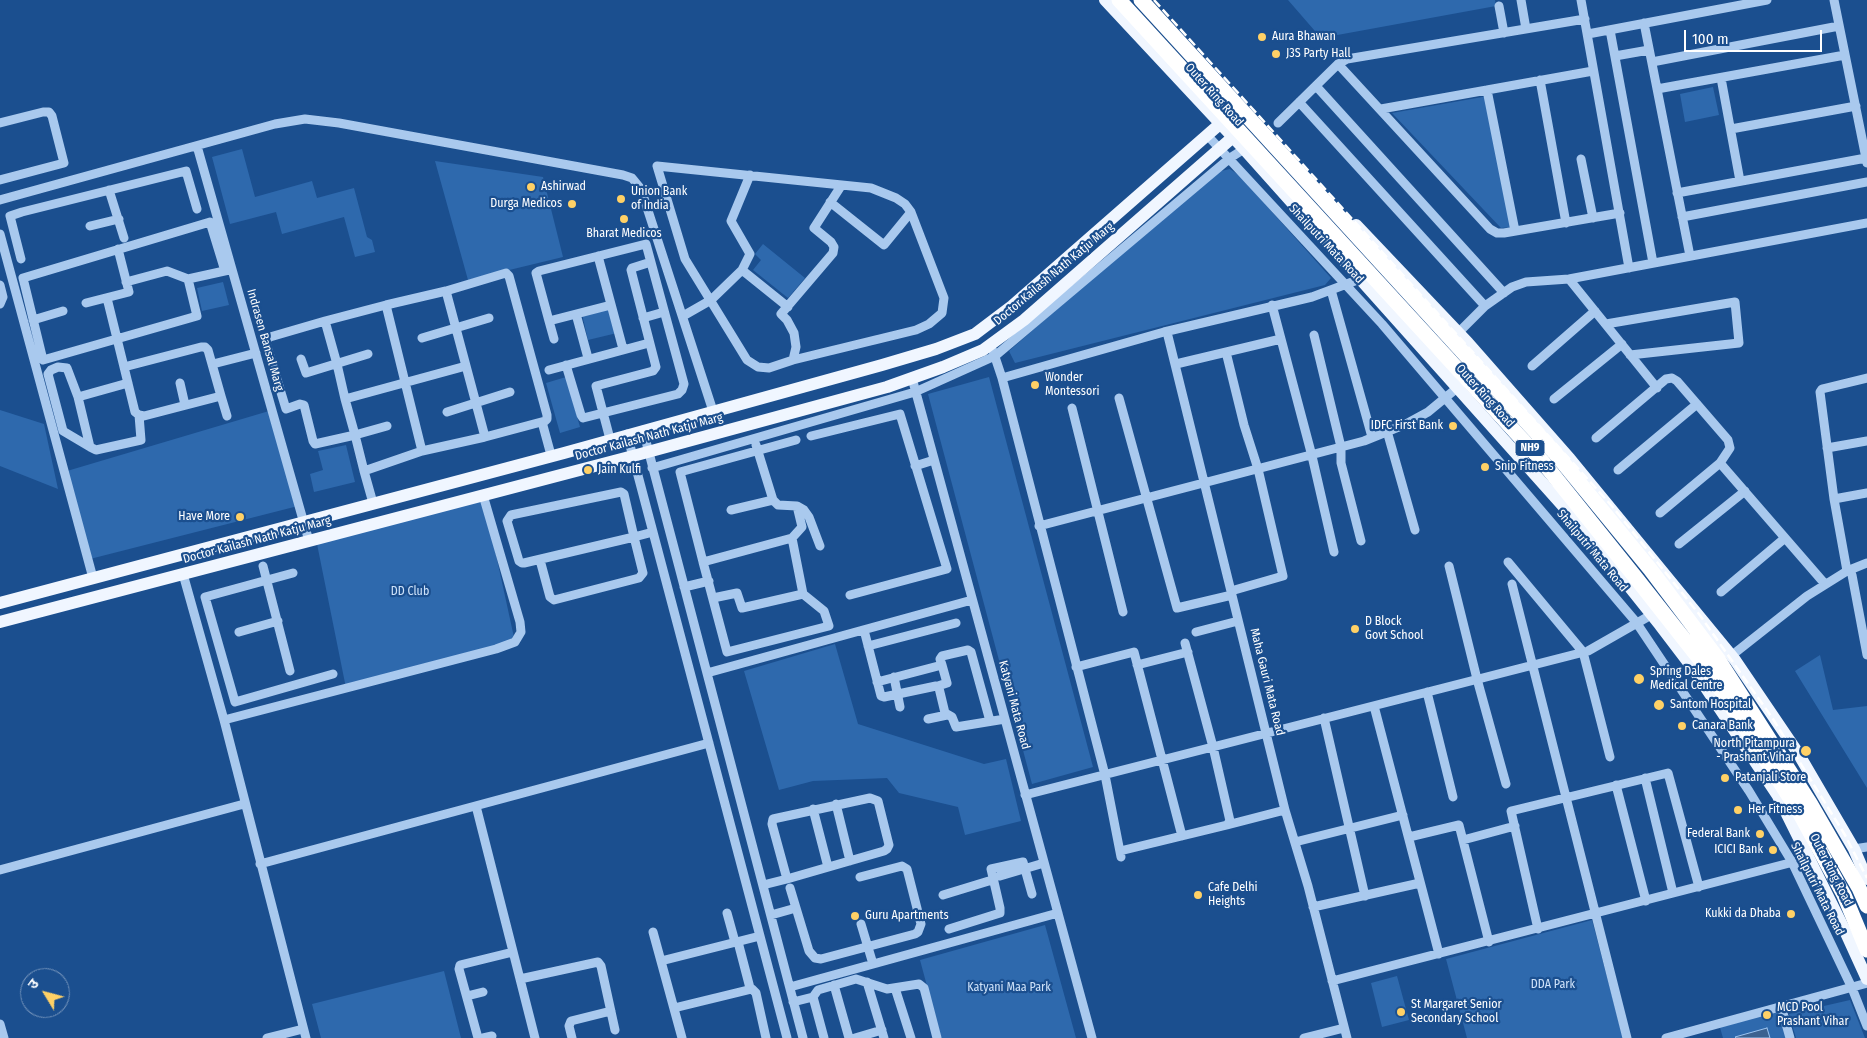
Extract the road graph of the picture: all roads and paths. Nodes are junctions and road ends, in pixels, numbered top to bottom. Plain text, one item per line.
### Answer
1 (1105, 0) edge
2 (1119, 0) edge
3 (1141, 0) edge
4 (1150, 0) edge
5 (1521, 0) edge
6 (1581, 0) edge
7 (1767, 0) edge
8 (1834, 0) edge
9 (1499, 6) dead end
10 (1585, 19) junction
11 (1644, 23) junction
12 (1839, 26) junction
13 (1526, 29) junction
14 (1610, 30) junction
15 (1504, 33) junction
16 (1588, 34) junction
17 (1649, 50) junction
18 (1846, 55) junction
19 (1615, 56) junction
20 (1652, 62) junction
21 (1338, 64) junction
22 (1593, 71) junction
23 (1721, 78) junction
24 (1540, 80) junction
25 (1316, 86) junction
26 (1657, 89) junction
27 (1487, 90) junction
28 (1299, 102) junction
29 (1856, 106) junction
30 (1381, 109) junction
31 (1278, 122) dead end
32 (0, 123) edge
33 (1221, 123) junction
34 (1731, 129) junction
35 (1208, 135) junction
36 (1233, 137) junction
37 (197, 146) junction
38 (1221, 148) junction
39 (1244, 149) junction
40 (1230, 158) junction
41 (1581, 159) dead end
42 (1866, 161) edge
43 (64, 163) junction
44 (750, 175) junction
45 (0, 180) edge
46 (68, 181) junction
47 (1740, 181) junction
48 (1867, 182) edge
49 (841, 186) junction
50 (109, 190) junction
51 (1677, 193) junction
52 (16, 196) junction
53 (0, 200) edge
54 (830, 202) junction
55 (197, 208) dead end
56 (22, 212) junction
57 (911, 212) junction
58 (1620, 213) junction
59 (1682, 217) junction
60 (1593, 218) junction
61 (119, 219) junction
62 (1566, 223) junction
63 (1867, 223) edge
64 (90, 226) dead end
65 (1515, 231) junction
66 (0, 235) edge
67 (124, 238) dead end
68 (1373, 243) junction
69 (118, 249) junction
70 (598, 256) junction
71 (1690, 256) junction
72 (21, 259) dead end
73 (651, 262) junction
74 (1653, 263) junction
75 (1060, 264) junction
76 (1347, 265) junction
77 (1629, 268) junction
78 (229, 270) junction
79 (742, 270) junction
80 (188, 278) junction
81 (1072, 278) junction
82 (1569, 279) junction
83 (1360, 280) junction
84 (126, 282) junction
85 (0, 285) edge
86 (1347, 285) junction
87 (1331, 290) junction
88 (446, 291) junction
89 (1504, 293) junction
90 (106, 298) junction
91 (711, 300) junction
92 (86, 303) dead end
93 (0, 304) edge
94 (386, 305) junction
95 (611, 305) junction
96 (1272, 305) junction
97 (1486, 306) junction
98 (788, 307) junction
99 (63, 311) dead end
100 (1595, 311) junction
101 (664, 312) junction
102 (576, 314) junction
103 (1391, 314) junction
104 (682, 316) junction
105 (489, 318) dead end
106 (642, 318) junction
107 (33, 320) junction
108 (549, 320) junction
109 (325, 321) junction
110 (1382, 324) junction
111 (1606, 324) junction
112 (456, 328) junction
113 (1167, 332) junction
114 (1458, 333) junction
115 (1314, 335) dead end
116 (116, 338) junction
117 (422, 338) dead end
118 (554, 339) dead end
119 (1281, 339) junction
120 (649, 343) junction
121 (1622, 344) junction
122 (623, 349) junction
123 (993, 350) junction
124 (1226, 352) junction
125 (256, 353) junction
126 (368, 354) dead end
127 (1630, 355) junction
128 (588, 358) junction
129 (301, 359) dead end
130 (793, 360) junction
131 (213, 364) junction
132 (337, 364) junction
133 (1176, 364) junction
134 (566, 365) junction
135 (466, 366) junction
136 (1532, 366) dead end
137 (124, 367) junction
138 (549, 370) dead end
139 (912, 378) junction
140 (1002, 378) junction
141 (1867, 378) edge
142 (404, 382) junction
143 (128, 383) junction
144 (180, 383) dead end
145 (1457, 388) junction
146 (1657, 388) junction
147 (510, 392) dead end
148 (915, 392) junction
149 (221, 396) junction
150 (78, 397) junction
151 (1119, 398) dead end
152 (1446, 398) junction
153 (345, 399) junction
154 (1554, 399) dead end
155 (476, 403) junction
156 (1697, 404) junction
157 (185, 405) junction
158 (1072, 408) dead end
159 (713, 411) junction
160 (447, 412) dead end
161 (603, 414) junction
162 (139, 415) junction
163 (227, 416) dead end
164 (830, 416) junction
165 (542, 422) junction
166 (750, 424) junction
167 (387, 426) dead end
168 (643, 430) junction
169 (834, 430) junction
170 (1387, 431) junction
171 (627, 434) junction
172 (355, 435) junction
173 (811, 436) dead end
174 (486, 437) junction
175 (1372, 437) junction
176 (754, 438) junction
177 (1596, 438) dead end
178 (610, 439) junction
179 (796, 440) dead end
180 (1867, 441) edge
181 (90, 447) junction
182 (1341, 447) junction
183 (1827, 448) junction
184 (758, 450) junction
185 (422, 451) junction
186 (648, 452) junction
187 (551, 455) junction
188 (633, 456) junction
189 (1312, 456) junction
190 (934, 460) junction
191 (1720, 463) junction
192 (916, 466) junction
193 (652, 468) junction
194 (1258, 470) junction
195 (1618, 470) dead end
196 (364, 471) junction
197 (1205, 483) junction
198 (1745, 492) junction
199 (1867, 493) edge
200 (483, 495) junction
201 (1147, 497) junction
202 (1834, 499) junction
203 (773, 500) junction
204 (373, 503) junction
205 (797, 506) junction
206 (731, 510) dead end
207 (1097, 510) junction
208 (1660, 513) dead end
209 (304, 521) junction
210 (1039, 526) junction
211 (1415, 530) dead end
212 (653, 532) junction
213 (634, 537) junction
214 (792, 538) junction
215 (1785, 538) junction
216 (309, 541) junction
217 (1361, 541) dead end
218 (1679, 544) dead end
219 (820, 546) dead end
220 (1334, 552) dead end
221 (1648, 554) junction
222 (540, 560) junction
223 (702, 562) junction
224 (1508, 562) dead end
225 (1867, 563) edge
226 (263, 566) dead end
227 (1449, 566) dead end
228 (1867, 570) edge
229 (293, 573) dead end
230 (1850, 573) junction
231 (183, 574) junction
232 (1620, 576) junction
233 (92, 578) junction
234 (267, 580) junction
235 (709, 581) junction
236 (1512, 584) dead end
237 (1825, 584) junction
238 (684, 587) junction
239 (1721, 592) dead end
240 (1231, 593) junction
241 (803, 594) junction
242 (850, 595) dead end
243 (713, 598) junction
244 (972, 600) junction
245 (0, 603) edge
246 (1123, 612) dead end
247 (1651, 615) junction
248 (1238, 621) junction
249 (0, 622) edge
250 (278, 622) junction
251 (1636, 622) junction
252 (956, 623) dead end
253 (864, 630) junction
254 (239, 632) dead end
255 (1196, 632) dead end
256 (868, 646) junction
257 (1583, 652) junction
258 (1867, 655) edge
259 (1733, 658) junction
260 (942, 665) junction
261 (1137, 665) junction
262 (1533, 665) junction
263 (1076, 667) junction
264 (290, 671) dead end
265 (707, 673) junction
266 (333, 674) dead end
267 (894, 678) junction
268 (1477, 679) junction
269 (877, 682) junction
270 (938, 686) junction
271 (1427, 692) junction
272 (897, 694) junction
273 (1374, 706) junction
274 (900, 707) dead end
275 (947, 715) junction
276 (1004, 718) junction
277 (1324, 718) junction
278 (928, 719) dead end
279 (224, 720) junction
280 (990, 721) junction
281 (1784, 732) junction
282 (1266, 733) junction
283 (709, 743) junction
284 (1213, 747) junction
285 (1749, 752) junction
286 (1610, 757) dead end
287 (1163, 760) junction
288 (1104, 775) junction
289 (1645, 778) junction
290 (1506, 784) dead end
291 (1616, 785) junction
292 (1025, 795) junction
293 (1453, 797) dead end
294 (1566, 797) junction
295 (244, 804) junction
296 (836, 804) junction
297 (476, 806) junction
298 (812, 809) junction
299 (1285, 810) junction
300 (1403, 815) junction
301 (1227, 825) junction
302 (1514, 826) junction
303 (1349, 828) junction
304 (1182, 836) junction
305 (1409, 837) junction
306 (1463, 840) junction
307 (1295, 842) junction
308 (1861, 848) edge
309 (1809, 858) junction
310 (850, 861) junction
311 (1792, 862) junction
312 (1044, 863) junction
313 (260, 864) junction
314 (828, 867) junction
315 (1025, 868) junction
316 (0, 870) edge
317 (860, 877) dead end
318 (996, 878) junction
319 (787, 879) junction
320 (1867, 879) edge
321 (1420, 882) junction
322 (763, 885) junction
323 (1699, 887) junction
324 (790, 888) dead end
325 (1032, 894) dead end
326 (1673, 894) junction
327 (944, 895) dead end
328 (1365, 896) junction
329 (1646, 901) junction
330 (1867, 906) edge
331 (1313, 907) junction
332 (796, 908) junction
333 (727, 912) dead end
334 (1058, 913) junction
335 (1596, 913) junction
336 (771, 915) junction
337 (861, 924) dead end
338 (949, 929) dead end
339 (1538, 929) junction
340 (653, 932) dead end
341 (760, 936) junction
342 (736, 942) junction
343 (1489, 942) junction
344 (868, 947) junction
345 (1867, 950) edge
346 (513, 952) junction
347 (1439, 954) junction
348 (661, 961) junction
349 (872, 964) junction
350 (520, 979) junction
351 (1867, 979) edge
352 (1332, 981) junction
353 (867, 982) junction
354 (1867, 984) edge
355 (834, 985) junction
356 (790, 987) junction
357 (750, 988) junction
358 (896, 988) junction
359 (1852, 988) junction
360 (483, 992) dead end
361 (467, 996) junction
362 (812, 997) junction
363 (793, 1000) junction
364 (1781, 1006) junction
365 (674, 1008) junction
366 (611, 1012) junction
367 (0, 1024) edge
368 (1867, 1026) edge
369 (1344, 1028) junction
370 (615, 1030) dead end
371 (304, 1033) edge
372 (883, 1034) edge
373 (4, 1038) edge
374 (267, 1038) edge
375 (478, 1038) edge
376 (535, 1038) edge
377 (572, 1038) edge
378 (682, 1038) edge
379 (766, 1038) edge
380 (787, 1038) edge
381 (803, 1038) edge
382 (824, 1038) edge
383 (849, 1038) edge
384 (855, 1038) edge
385 (911, 1038) edge
386 (937, 1038) edge
387 (1092, 1038) edge
388 (1304, 1038) edge
389 (1347, 1038) edge
390 (1627, 1038) edge
391 (1666, 1038) edge
392 (1790, 1038) edge

1 - 33 main road, Outer Ring Road
2 - 345 highway, Outer Ring Road / NH9
3 - 330 highway, Outer Ring Road / NH9
4 - 68 main road, Outer Ring Road
5 - 13 street
6 - 10 street
7 - 11 street
8 - 12 street
9 - 15 street
10 - 13 street
10 - 16 street
11 - 14 street
11 - 17 street
12 - 18 street
12 - 20 street
13 - 15 street
14 - 16 street
14 - 19 street
15 - 21 street
16 - 22 street
17 - 19 street
17 - 20 street
18 - 23 street
18 - 29 street
19 - 74 street
20 - 26 street
21 - 25 street
21 - 30 street
22 - 24 street
22 - 58 street
23 - 26 street
23 - 34 street
24 - 27 street
24 - 62 street
25 - 28 street
25 - 89 street
26 - 51 street
27 - 30 street
27 - 65 street
28 - 31 street
28 - 97 street
29 - 34 street
29 - 42 street
30 - 65 street
32 - 43 street
33 - 35 main road, Doctor Kailash Nath Katju Marg
33 - 36 main road, Outer Ring Road
34 - 47 street
35 - 38 street, Shailputri Mata Road
35 - 75 main road, Doctor Kailash Nath Katju Marg
36 - 38 main road, Doctor Kailash Nath Katju Marg
36 - 39 main road, Outer Ring Road
37 - 46 street
37 - 78 street, Indrasen Bansal Marg
37 - 104 street
38 - 40 street, Shailputri Mata Road
38 - 81 main road, Doctor Kailash Nath Katju Marg
39 - 40 street
39 - 76 main road, Outer Ring Road
40 - 86 street, Shailputri Mata Road
40 - 123 street
41 - 60 street
42 - 47 street
43 - 45 street
43 - 46 street
44 - 49 street
44 - 79 street
44 - 91 street
46 - 52 street
47 - 51 street
48 - 59 street
49 - 54 street
49 - 57 street
50 - 55 street
50 - 56 street
50 - 61 street
51 - 59 street
52 - 53 street
52 - 56 street
54 - 57 street
54 - 98 street
56 - 72 street
57 - 130 street
58 - 60 street
58 - 77 street
59 - 71 street
60 - 62 street
61 - 64 street
61 - 67 street
62 - 65 street
63 - 71 street
66 - 233 street
68 - 76 main road
68 - 114 main road, Outer Ring Road
69 - 78 street
69 - 84 street
69 - 107 street
70 - 73 street
70 - 95 street
70 - 108 street
71 - 74 street
73 - 101 street
73 - 106 street
74 - 77 street
75 - 81 main road
75 - 159 main road, Doctor Kailash Nath Katju Marg
76 - 83 main road, Outer Ring Road
77 - 82 street
78 - 80 street
78 - 125 street, Indrasen Bansal Marg
79 - 91 street
79 - 98 street
80 - 84 street
80 - 116 street
81 - 123 main road, Doctor Kailash Nath Katju Marg
82 - 89 street
82 - 100 street
83 - 86 street
83 - 103 main road, Outer Ring Road
84 - 90 street
85 - 93 street
86 - 87 street
86 - 110 street, Shailputri Mata Road
87 - 96 street
87 - 175 street
88 - 94 street
88 - 112 street
88 - 165 street
89 - 97 street
90 - 92 street
90 - 116 street
91 - 104 street
91 - 130 street
94 - 109 street
94 - 142 street
95 - 102 street
95 - 122 street
96 - 113 street
96 - 119 street
97 - 114 street
98 - 130 street
99 - 107 street
100 - 111 street
100 - 136 street
101 - 106 street
101 - 161 street
102 - 108 street
102 - 128 street
103 - 110 street
103 - 145 main road, Outer Ring Road
104 - 159 street
105 - 112 street
106 - 120 street
107 - 116 street
108 - 118 street
109 - 132 street
109 - 172 street
110 - 152 street, Shailputri Mata Road
111 - 121 street
111 - 127 street
112 - 117 street
112 - 135 street
113 - 133 street, Maha Gauri Mata Road
113 - 140 street
114 - 221 main road, Outer Ring Road
115 - 182 street
116 - 137 street
119 - 124 street
119 - 189 street
120 - 122 street
120 - 161 street
121 - 127 street
121 - 154 street
122 - 128 street
123 - 139 main road, Doctor Kailash Nath Katju Marg
123 - 140 street
123 - 148 street
124 - 133 street
124 - 194 street
125 - 131 street
125 - 209 street, Indrasen Bansal Marg
126 - 132 street
127 - 146 street
128 - 134 street
129 - 132 street
131 - 137 street
131 - 149 street
132 - 153 street
133 - 197 street, Maha Gauri Mata Road
134 - 138 street
134 - 161 street
135 - 142 street
135 - 155 street
137 - 143 street
139 - 148 street, Katyani Mata Road
139 - 166 main road, Doctor Kailash Nath Katju Marg
140 - 210 street
141 - 183 street
142 - 153 street
142 - 185 street
143 - 150 street
143 - 162 street
144 - 157 street
145 - 152 street
145 - 232 main road, Outer Ring Road
146 - 156 street
146 - 177 street
147 - 155 street
148 - 164 street
148 - 190 street, Katyani Mata Road
149 - 157 street
149 - 163 street
150 - 181 street
150 - 181 street
151 - 201 street
152 - 170 street
152 - 251 street, Shailputri Mata Road
153 - 172 street
155 - 160 street
155 - 174 street
156 - 191 street
156 - 195 street
157 - 162 street
158 - 207 street
159 - 168 main road, Doctor Kailash Nath Katju Marg
161 - 178 street
162 - 181 street
164 - 169 street
164 - 176 street
165 - 174 street
165 - 187 street
166 - 176 street
166 - 186 main road, Doctor Kailash Nath Katju Marg
167 - 172 street
168 - 171 main road, Doctor Kailash Nath Katju Marg
168 - 186 street
169 - 173 street
169 - 192 street
170 - 175 street
170 - 211 street
171 - 178 main road, Doctor Kailash Nath Katju Marg
171 - 188 street
172 - 196 street
174 - 185 street
175 - 182 street
176 - 184 street
176 - 193 street
178 - 187 main road, Doctor Kailash Nath Katju Marg
179 - 184 street
180 - 183 street
182 - 189 street
182 - 217 street
183 - 202 street
184 - 203 street
184 - 223 street
185 - 196 street
186 - 188 main road, Doctor Kailash Nath Katju Marg
186 - 193 street
187 - 204 main road, Doctor Kailash Nath Katju Marg
188 - 200 main road, Doctor Kailash Nath Katju Marg
188 - 212 street
189 - 194 street
189 - 220 street
190 - 192 street
190 - 244 street, Katyani Mata Road
191 - 198 street
191 - 208 street
192 - 242 street
193 - 238 street
194 - 197 street
194 - 240 street
196 - 204 street
197 - 201 street
197 - 240 street, Maha Gauri Mata Road
198 - 215 street
198 - 218 street
199 - 202 street
200 - 216 main road, Doctor Kailash Nath Katju Marg
200 - 279 street
201 - 207 street
201 - 240 street
202 - 230 street
203 - 205 street
203 - 206 street
204 - 209 main road, Doctor Kailash Nath Katju Marg
205 - 214 street
205 - 219 street
207 - 210 street
207 - 246 street
209 - 216 street, Indrasen Bansal Marg
209 - 233 main road, Doctor Kailash Nath Katju Marg
210 - 263 street
212 - 213 street
212 - 283 street
213 - 222 street
213 - 222 street
213 - 222 street
214 - 223 street
214 - 241 street
215 - 237 street
215 - 239 street
216 - 231 main road, Doctor Kailash Nath Katju Marg
221 - 232 main road
221 - 259 main road, Outer Ring Road
223 - 235 street
224 - 257 street
225 - 230 street
226 - 234 street
227 - 268 street
228 - 230 street
229 - 234 street
230 - 237 street
230 - 258 street
230 - 259 street
231 - 249 main road, Doctor Kailash Nath Katju Marg
231 - 279 street
232 - 247 main road, Outer Ring Road
233 - 245 main road, Doctor Kailash Nath Katju Marg
234 - 250 street
234 - 266 street
235 - 238 street
235 - 243 street
236 - 262 street
237 - 259 street
238 - 265 street
240 - 248 street, Maha Gauri Mata Road
241 - 243 street
241 - 243 street
244 - 253 street
244 - 276 street, Katyani Mata Road
247 - 251 street
247 - 285 main road, Outer Ring Road
248 - 255 street
248 - 282 street, Maha Gauri Mata Road
250 - 254 street
250 - 264 street
251 - 257 street
251 - 311 street, Shailputri Mata Road
252 - 256 street
253 - 256 street
253 - 265 street
256 - 269 street
257 - 262 street
257 - 286 street
259 - 281 main road, Outer Ring Road
260 - 267 street
260 - 270 street
260 - 280 street
261 - 263 street
261 - 284 street
261 - 287 street
262 - 268 street
262 - 294 street
263 - 288 street
265 - 322 street
267 - 269 street
267 - 272 street
268 - 271 street
268 - 290 street
269 - 272 street
270 - 272 street
270 - 275 street
271 - 273 street
271 - 293 street
272 - 274 street
273 - 277 street
273 - 300 street
275 - 278 street
275 - 280 street
276 - 280 street
276 - 292 street, Katyani Mata Road
277 - 282 street
277 - 303 street
279 - 295 street
281 - 285 main road
281 - 308 main road, Outer Ring Road
282 - 284 street
282 - 299 street, Maha Gauri Mata Road
283 - 297 street
283 - 341 street
284 - 287 street
284 - 301 street
285 - 309 main road, Outer Ring Road
287 - 288 street
287 - 304 street
288 - 292 street
288 - 304 street
289 - 291 street
289 - 323 street
289 - 326 street
291 - 294 street
291 - 329 street
292 - 312 street, Katyani Mata Road
294 - 302 street
294 - 335 street
295 - 313 street
295 - 316 street
296 - 298 street
296 - 310 street
296 - 310 street
297 - 313 street
297 - 346 street
298 - 314 street
298 - 319 street
299 - 301 street
299 - 307 street, Maha Gauri Mata Road
300 - 303 street
300 - 305 street
301 - 304 street
302 - 306 street
302 - 339 street
303 - 307 street
303 - 328 street
305 - 306 street
305 - 321 street
306 - 343 street
307 - 331 street, Maha Gauri Mata Road
308 - 320 main road, Outer Ring Road
309 - 311 street
309 - 351 main road, Outer Ring Road
310 - 314 street
311 - 323 street
311 - 359 street, Shailputri Mata Road
312 - 315 street
312 - 334 street, Katyani Mata Road
313 - 371 street
314 - 319 street
315 - 318 street
315 - 325 street
317 - 344 street
318 - 327 street
318 - 338 street
319 - 322 street
321 - 328 street
321 - 347 street
322 - 336 street
323 - 326 street
324 - 332 street
326 - 329 street
328 - 331 street
329 - 335 street
331 - 352 street, Maha Gauri Mata Road
332 - 336 street
332 - 344 street
333 - 342 street
334 - 349 street
334 - 387 street, Katyani Mata Road
335 - 339 street
335 - 390 street
336 - 356 street
337 - 344 street
339 - 343 street
340 - 348 street
341 - 342 street
341 - 380 street
342 - 348 street
342 - 357 street
343 - 347 street
344 - 349 street
346 - 350 street
346 - 361 street
347 - 352 street
348 - 365 street
349 - 356 street
350 - 366 street
350 - 376 street
352 - 369 street, Maha Gauri Mata Road
353 - 355 street
353 - 358 street
353 - 372 street
354 - 359 street
355 - 362 street
355 - 383 street
356 - 363 street
357 - 365 street
357 - 379 street
358 - 385 street
358 - 386 street
359 - 364 street
359 - 368 street, Shailputri Mata Road
360 - 361 street
361 - 375 street
362 - 363 street
362 - 382 street
363 - 381 street
364 - 391 street
364 - 392 street
365 - 378 street
366 - 370 street
366 - 377 street
367 - 373 street
369 - 388 street
369 - 389 street, Maha Gauri Mata Road
371 - 374 street
372 - 384 street

